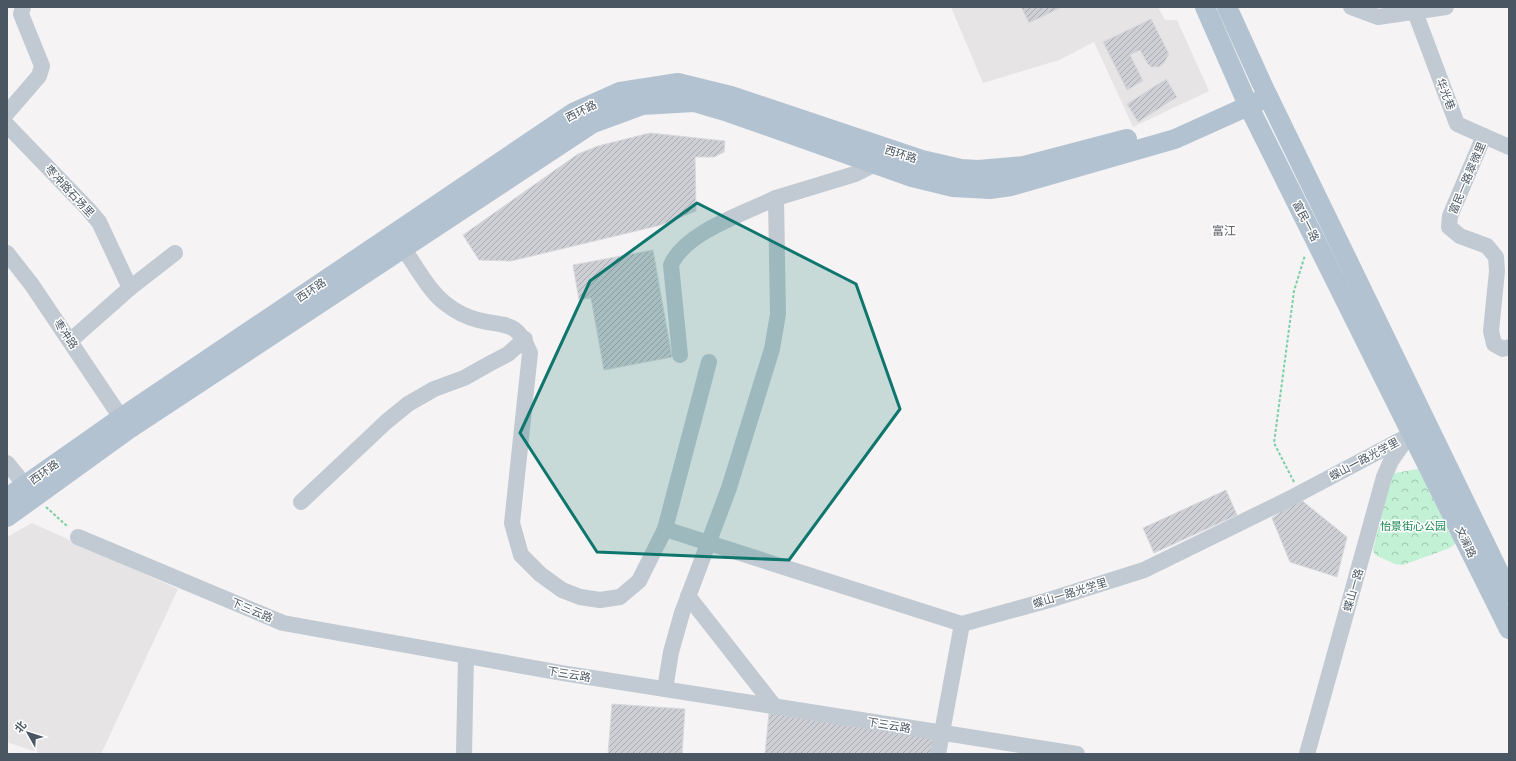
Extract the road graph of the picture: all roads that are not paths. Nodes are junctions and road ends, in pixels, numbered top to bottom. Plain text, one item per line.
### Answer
1 (23, 7) edge
2 (1205, 7) edge
3 (1227, 7) edge
4 (1393, 7) edge
5 (1446, 7) edge
6 (1364, 10) edge
7 (1415, 12) junction
8 (1265, 90) junction
9 (1246, 99) junction
10 (7, 113) edge
11 (7, 125) edge
12 (1484, 136) junction
13 (1509, 148) edge
14 (879, 156) junction
15 (776, 198) junction
16 (403, 248) junction
17 (7, 253) edge
18 (175, 253) dead end
19 (130, 288) junction
20 (525, 339) junction
21 (70, 341) junction
22 (1509, 347) edge
23 (680, 355) dead end
24 (709, 362) dead end
25 (125, 424) junction
26 (1420, 430) junction
27 (7, 464) edge
28 (30, 491) junction
29 (7, 498) edge
30 (301, 502) dead end
31 (7, 517) edge
32 (666, 529) junction
33 (78, 536) road end
34 (708, 543) junction
35 (1503, 589) edge
36 (688, 596) junction
37 (962, 624) junction
38 (1509, 629) edge
39 (466, 656) junction
40 (665, 689) junction
41 (775, 707) junction
42 (942, 733) junction
43 (464, 754) edge
44 (938, 754) edge
45 (1077, 754) edge
46 (1307, 754) edge

1 - 10 street
2 - 9 main road, 富民一路
3 - 8 main road
4 - 6 street
5 - 7 street
6 - 7 street
7 - 12 street, 华光巷
8 - 9 main road, 西环路
8 - 26 main road
9 - 14 main road, 西环路
9 - 26 main road, 富民一路
11 - 19 street, 枣冲路石场里
12 - 13 street, 华光巷
12 - 22 street, 富民一路翠微里
14 - 15 street
14 - 16 main road, 西环路
14 - 25 main road, 西环路
15 - 23 street
15 - 34 street
16 - 20 street
16 - 25 main road, 西环路
17 - 21 street, 枣冲路
18 - 19 street
19 - 21 street
20 - 30 street
20 - 32 street
21 - 25 street, 枣冲路
24 - 32 street
25 - 28 main road, 西环路
26 - 35 main road, 文澜路
26 - 37 street, 蝶山一路光学里
26 - 46 street, 蝶山一路
27 - 28 street
28 - 29 main road, 西环路
28 - 31 main road
32 - 34 street
33 - 39 street, 下三云路
34 - 36 street
34 - 37 street
35 - 38 main road, 文澜路
36 - 40 street
36 - 41 street
37 - 42 street
39 - 40 street, 下三云路
39 - 43 street
40 - 41 street, 下三云路
41 - 42 street, 下三云路
42 - 44 street
42 - 45 street, 下三云路

